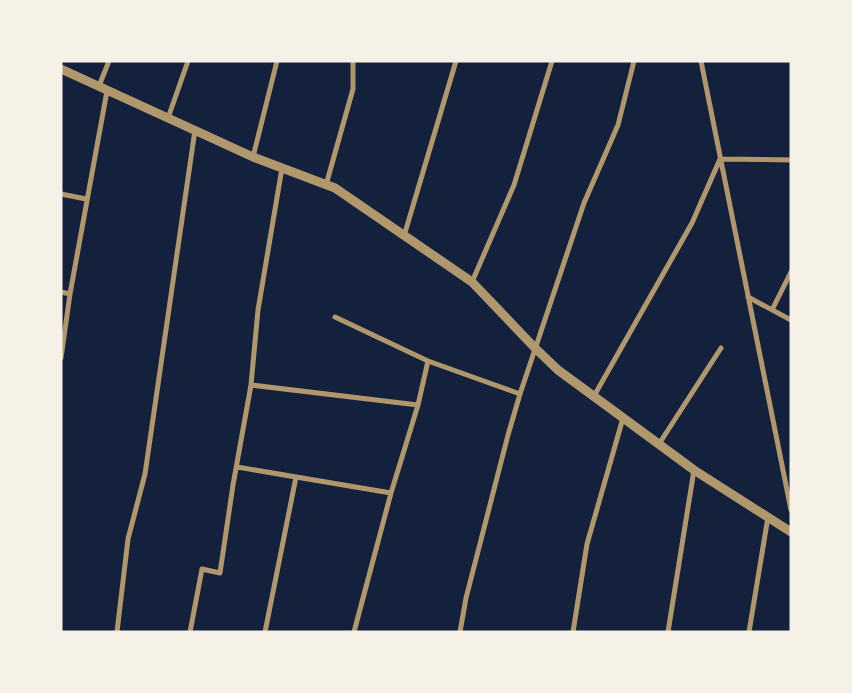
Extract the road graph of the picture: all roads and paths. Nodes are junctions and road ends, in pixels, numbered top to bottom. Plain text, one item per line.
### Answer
1 (109, 61) edge
2 (188, 61) edge
3 (277, 61) edge
4 (353, 61) edge
5 (456, 61) edge
6 (552, 61) edge
7 (634, 61) edge
8 (700, 61) edge
9 (61, 69) edge
10 (103, 89) junction
11 (168, 118) junction
12 (194, 130) junction
13 (253, 157) junction
14 (720, 159) junction
15 (791, 160) edge
16 (282, 168) junction
17 (326, 185) junction
18 (61, 194) edge
19 (86, 199) junction
20 (404, 236) junction
21 (791, 272) edge
22 (472, 282) junction
23 (61, 292) edge
24 (70, 294) junction
25 (748, 297) junction
26 (772, 310) junction
27 (335, 317) dead end
28 (791, 320) edge
29 (535, 348) junction
30 (721, 348) dead end
31 (61, 358) edge
32 (428, 361) junction
33 (251, 385) junction
34 (520, 394) junction
35 (594, 396) junction
36 (418, 405) junction
37 (623, 418) junction
38 (659, 444) junction
39 (236, 467) junction
40 (694, 470) junction
41 (296, 477) junction
42 (391, 493) junction
43 (791, 510) edge
44 (768, 517) junction
45 (791, 532) edge
46 (117, 632) edge
47 (190, 632) edge
48 (265, 632) edge
49 (354, 632) edge
50 (460, 632) edge
51 (573, 632) edge
52 (668, 632) edge
53 (749, 632) edge

1 - 10 street
2 - 11 street
3 - 13 street
4 - 17 street
5 - 20 street
6 - 22 street
7 - 29 street
8 - 14 street
9 - 10 street
10 - 11 street
10 - 19 street
11 - 12 street
12 - 13 street
12 - 46 street
13 - 16 street
14 - 15 street
14 - 25 street
14 - 35 street
16 - 17 street
16 - 33 street
17 - 20 street
18 - 19 street
19 - 24 street
20 - 22 street
21 - 26 street
22 - 29 street
23 - 24 street
24 - 31 street
25 - 26 street
25 - 43 street
26 - 28 street
27 - 32 street
29 - 34 street
29 - 35 street
30 - 38 street
32 - 34 street
32 - 36 street
33 - 36 street
33 - 39 street
34 - 50 street
35 - 37 street
36 - 42 street
37 - 38 street
37 - 51 street
38 - 40 street
39 - 41 street
39 - 47 street
40 - 44 street
40 - 52 street
41 - 42 street
41 - 48 street
42 - 49 street
44 - 45 street
44 - 53 street

